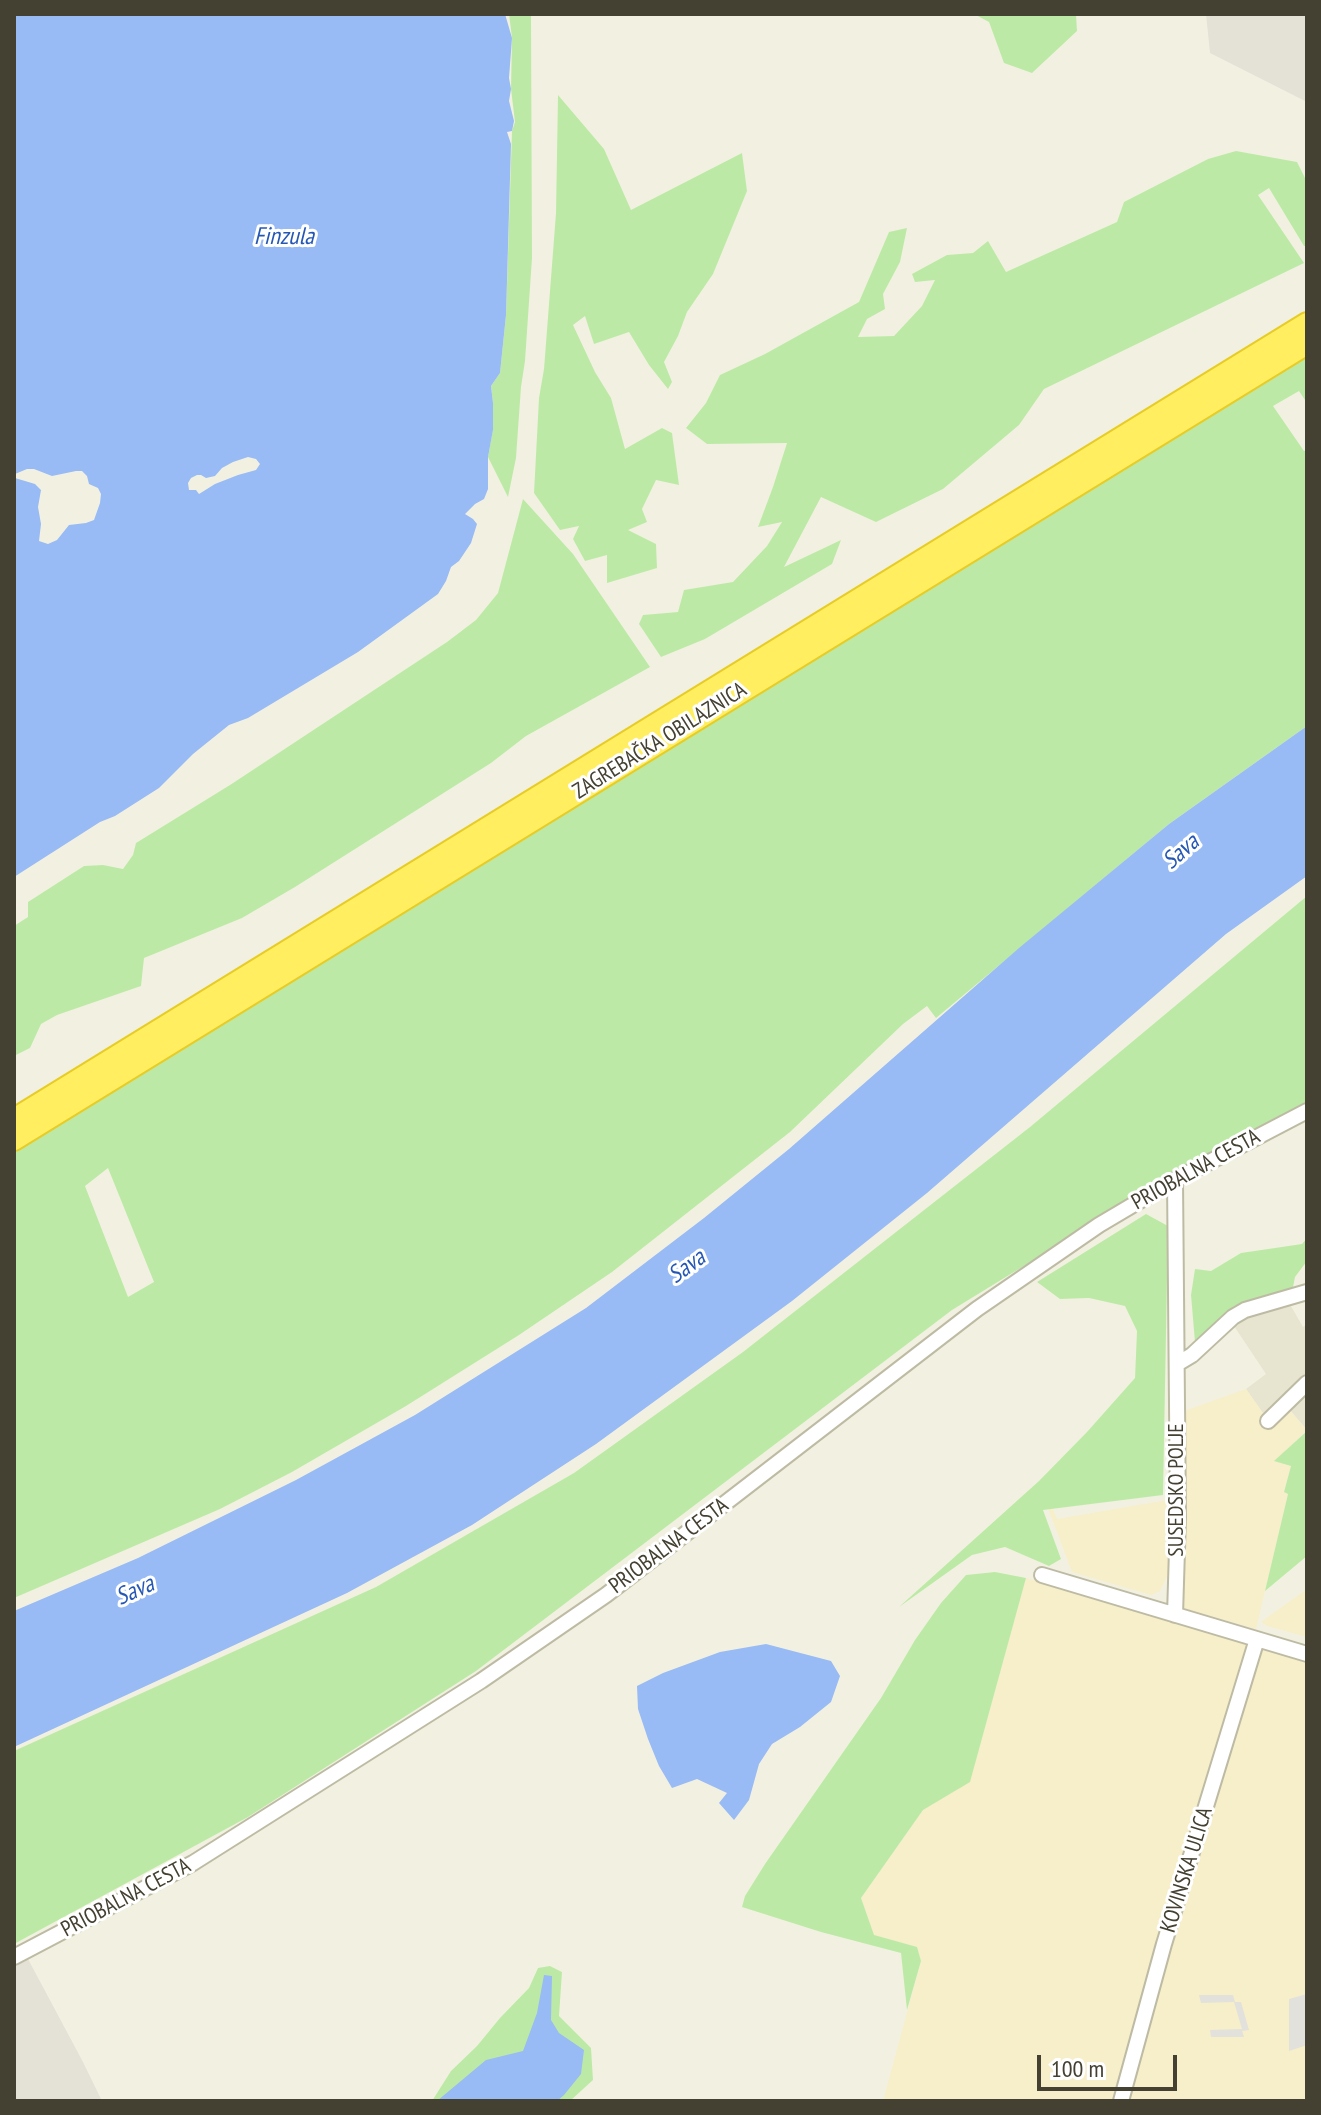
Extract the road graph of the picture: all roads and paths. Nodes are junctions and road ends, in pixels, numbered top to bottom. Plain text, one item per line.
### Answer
1 (1307, 323) edge
2 (1307, 344) edge
3 (1307, 1111) edge
4 (14, 1119) edge
5 (14, 1140) edge
6 (1175, 1180) junction
7 (1307, 1292) edge
8 (1177, 1364) junction
9 (1307, 1383) edge
10 (1268, 1421) dead end
11 (1042, 1575) dead end
12 (1175, 1615) junction
13 (1257, 1639) junction
14 (1307, 1654) edge
15 (14, 1957) edge
16 (1121, 2101) edge

1 - 4 highway, ZAGREBAČKA OBILAZNICA
2 - 5 highway, ZAGREBAČKA OBILAZNICA
3 - 6 street, PRIOBALNA CESTA
6 - 8 street, SUSEDSKO POLJE
6 - 15 street, PRIOBALNA CESTA
7 - 8 street
8 - 12 street, SUSEDSKO POLJE
9 - 10 street
11 - 12 street
12 - 13 street
13 - 14 street
13 - 16 street, KOVINSKA ULICA

